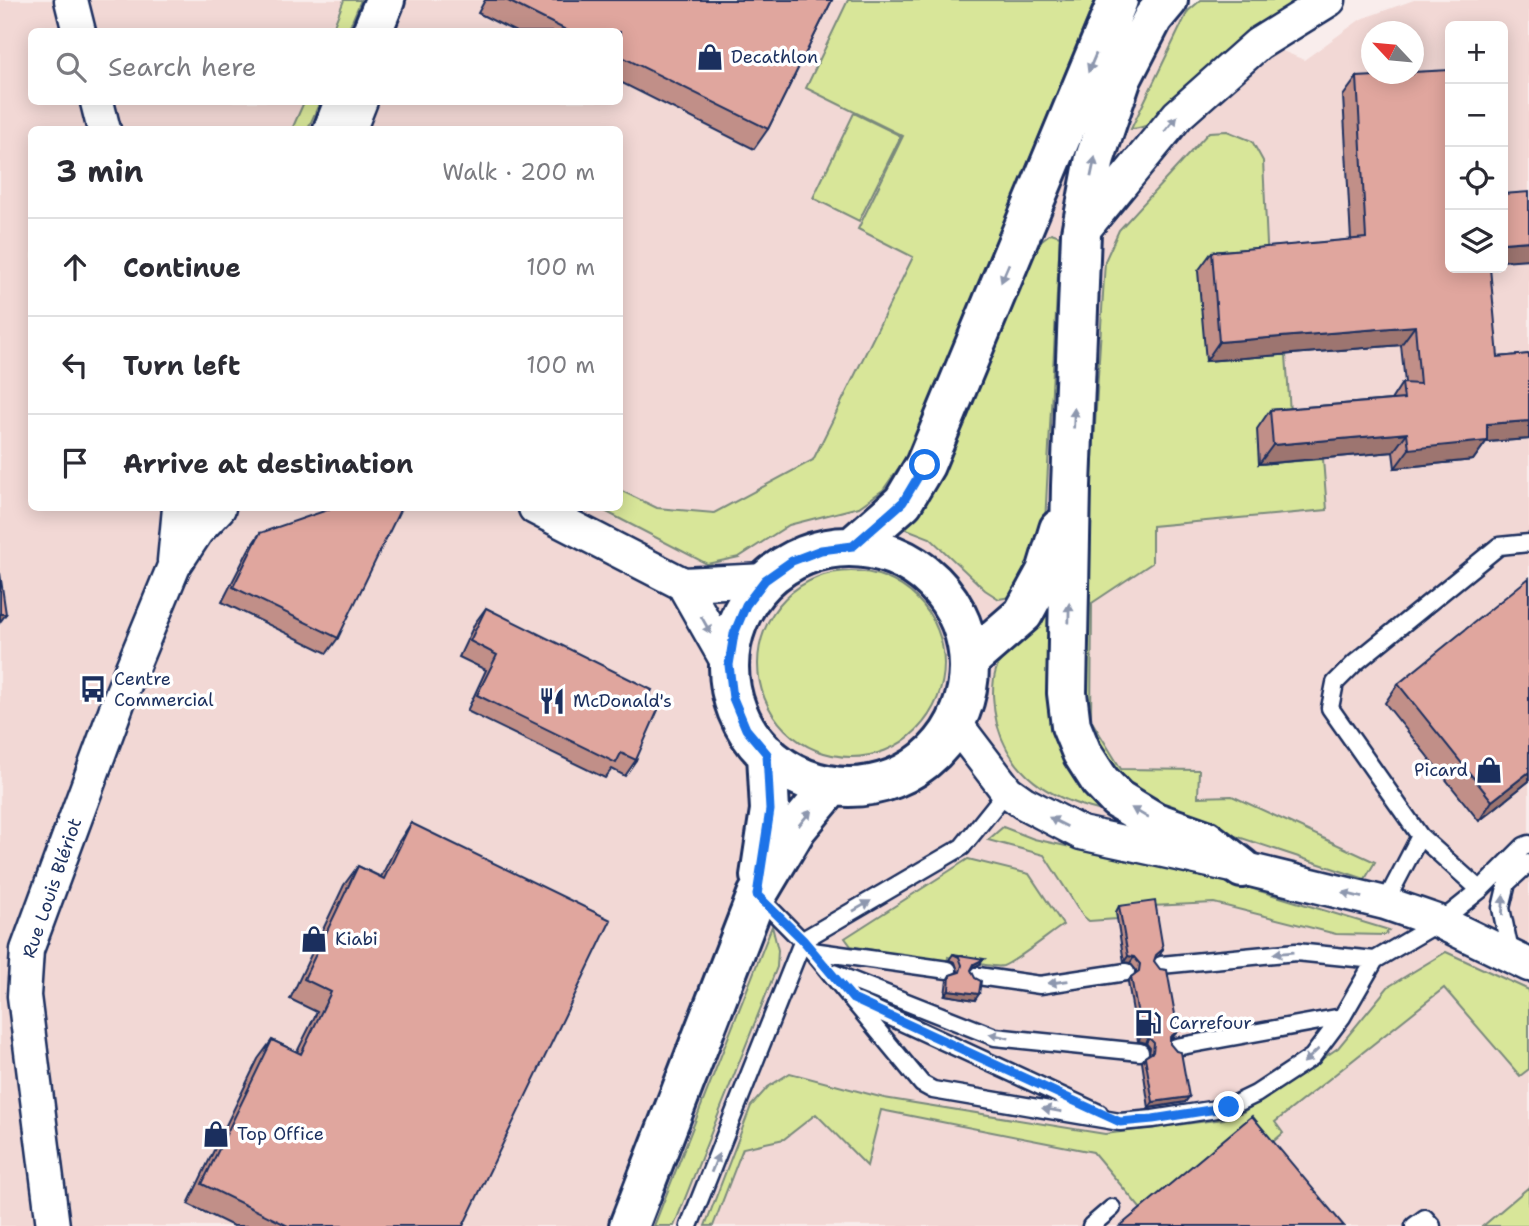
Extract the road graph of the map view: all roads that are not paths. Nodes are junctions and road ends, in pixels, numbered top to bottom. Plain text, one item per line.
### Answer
1 (71, 0) edge
2 (1118, 0) edge
3 (1168, 0) edge
4 (1329, 0) edge
5 (78, 28) edge
6 (98, 105) edge
7 (343, 105) edge
8 (368, 105) edge
9 (103, 126) edge
10 (335, 126) edge
11 (360, 126) edge
12 (1081, 233) junction
13 (1071, 486) junction
14 (179, 511) edge
15 (216, 511) edge
16 (541, 511) edge
17 (1529, 543) edge
18 (853, 546) junction
19 (174, 566) junction
20 (765, 580) junction
21 (683, 584) junction
22 (970, 660) junction
23 (729, 665) junction
24 (956, 724) junction
25 (767, 754) junction
26 (832, 786) junction
27 (1007, 791) junction
28 (1420, 836) junction
29 (1529, 844) edge
30 (1529, 863) edge
31 (1242, 868) junction
32 (1480, 890) junction
33 (757, 895) junction
34 (1385, 903) junction
35 (1440, 922) junction
36 (808, 945) junction
37 (1375, 960) junction
38 (1520, 961) edge
39 (1161, 965) edge
40 (948, 970) dead end
41 (830, 972) junction
42 (1126, 972) dead end
43 (978, 975) dead end
44 (853, 999) junction
45 (1342, 1017) junction
46 (1176, 1047) edge
47 (1140, 1052) dead end
48 (1120, 1122) junction
49 (1112, 1208) dead end
50 (53, 1226) edge
51 (629, 1226) edge
52 (689, 1226) edge
53 (1091, 1226) edge
54 (1414, 1226) edge
55 (1432, 1226) edge

1 - 5 street
2 -> 18 main road
12 -> 3 main road
12 -> 4 street
6 - 9 street
7 - 10 main road
8 - 11 lane
13 -> 12 main road
13 - 22 main road
31 -> 13 main road
14 - 19 street, Rue Louis Blériot
15 - 19 street, Rue Louis Blériot
16 - 21 street
17 - 28 lane
18 - 20 main road
18 - 22 main road
19 - 50 street, Rue Louis Blériot
20 - 21 street
20 - 23 main road
21 -> 23 street
22 - 24 main road
23 - 25 main road
24 - 26 main road
24 - 27 street
25 - 26 main road
25 - 33 main road
33 -> 26 main road
31 -> 27 street
36 -> 27 lane
28 - 32 lane
28 - 34 lane
29 - 32 lane
38 -> 30 lane
34 -> 31 street
32 - 35 lane
33 - 36 lane
33 - 51 main road
34 - 35 street
35 - 37 lane
35 - 38 street
36 - 40 lane
36 - 41 lane
52 -> 36 lane
37 -> 39 lane
37 - 45 lane
41 - 44 lane
47 -> 41 lane
42 -> 43 lane
44 - 48 lane
48 -> 44 lane
45 - 46 lane
45 -> 48 lane
49 - 53 lane
54 - 55 lane

